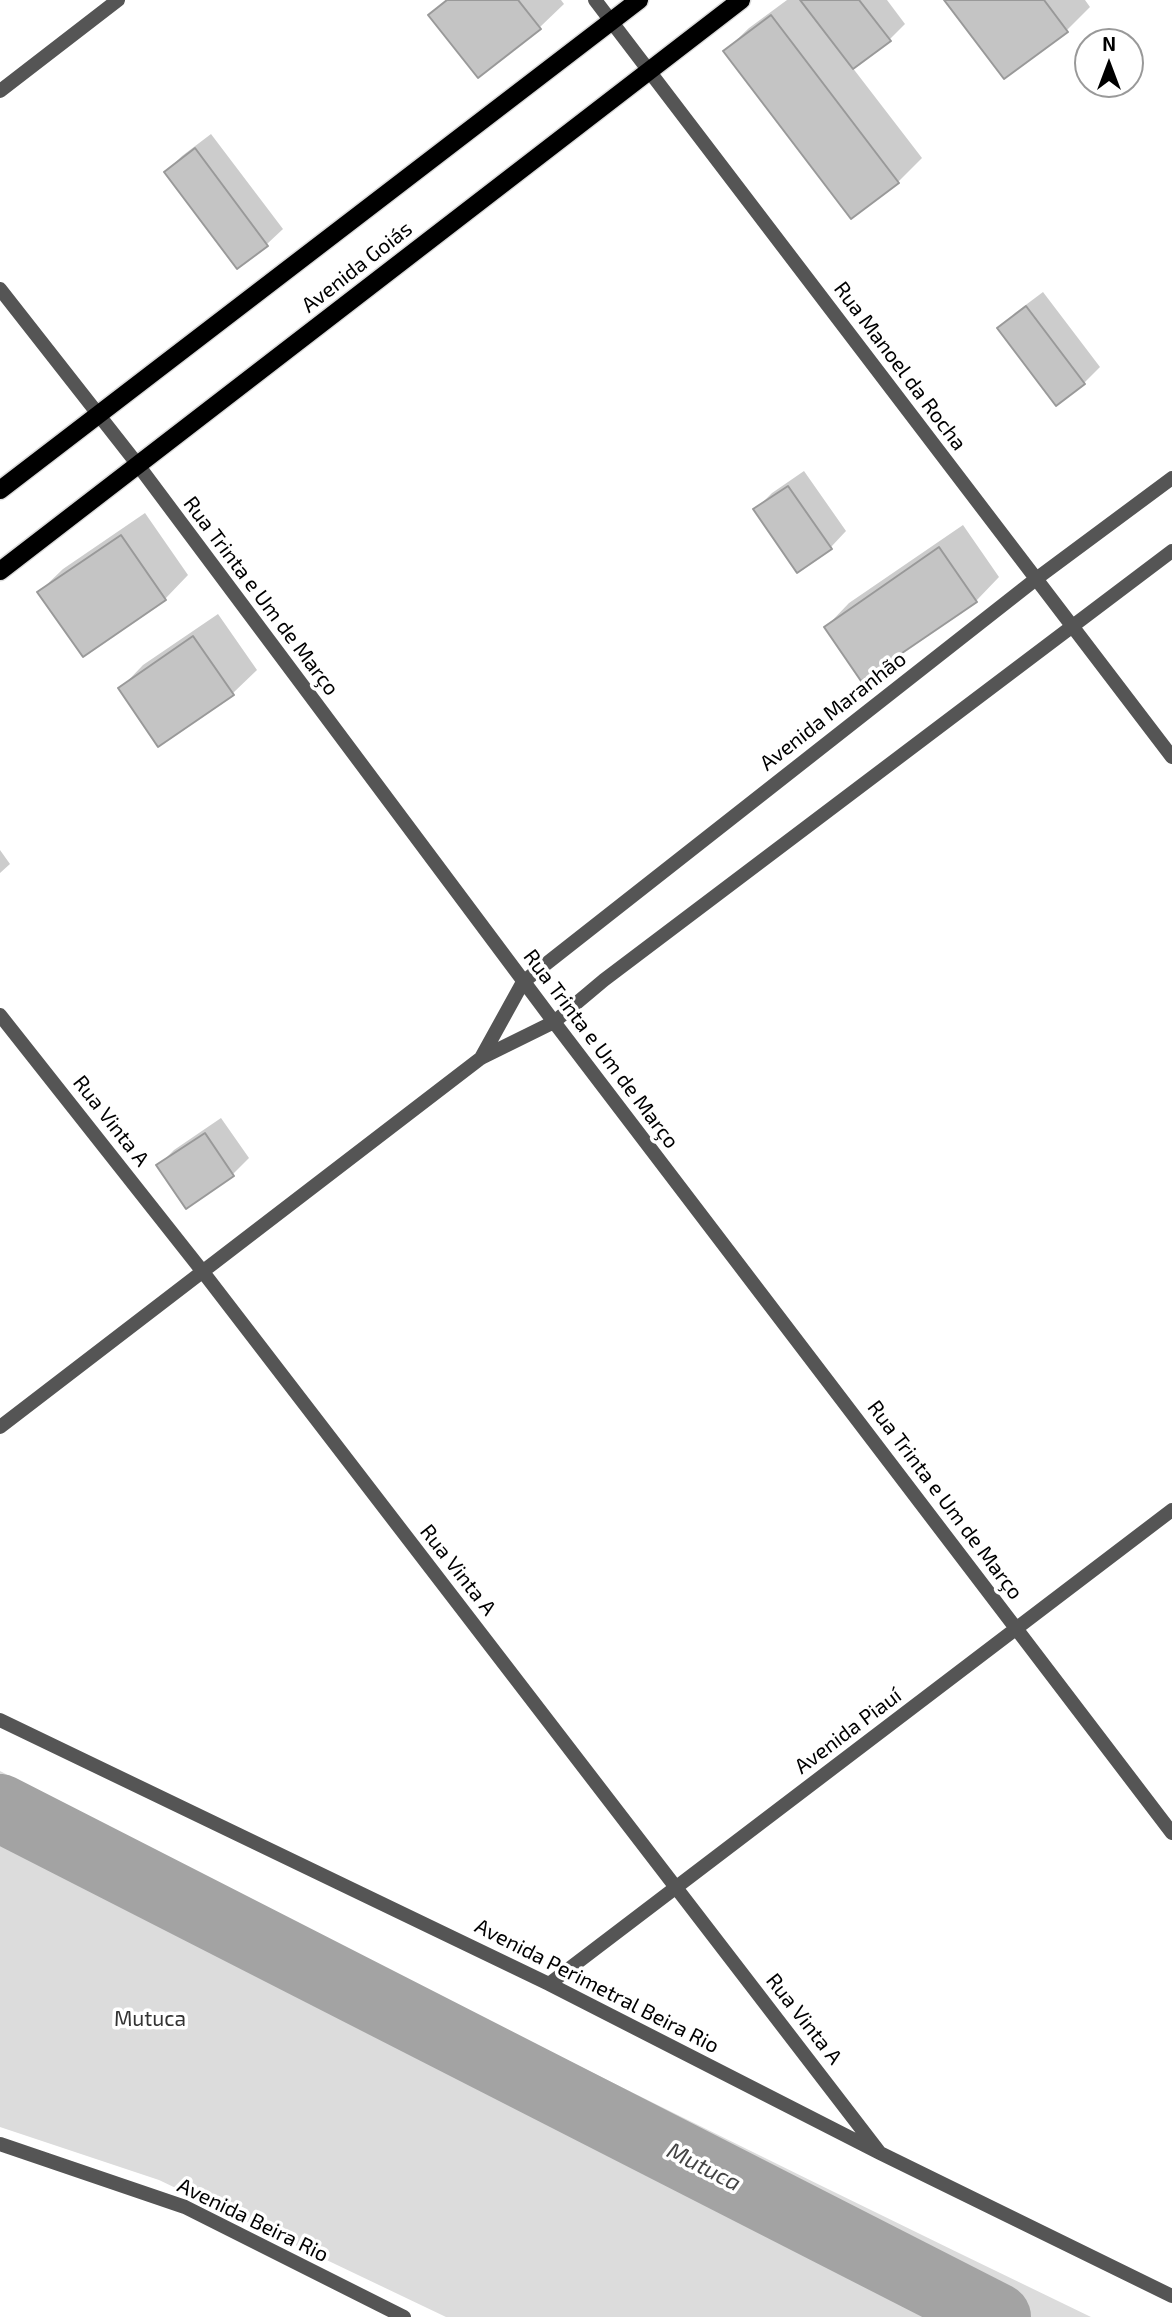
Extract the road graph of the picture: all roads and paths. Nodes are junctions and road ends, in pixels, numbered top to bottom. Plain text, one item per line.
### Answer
1 (118, 0) edge
2 (595, 0) edge
3 (639, 0) edge
4 (741, 0) edge
5 (611, 21) junction
6 (649, 71) junction
7 (0, 91) edge
8 (0, 289) edge
9 (99, 415) junction
10 (138, 465) junction
11 (1172, 478) edge
12 (0, 490) edge
13 (1172, 551) edge
14 (0, 571) edge
15 (1036, 579) junction
16 (1072, 625) junction
17 (1172, 757) edge
18 (523, 982) junction
19 (0, 1015) edge
20 (554, 1022) junction
21 (481, 1058) junction
22 (203, 1272) junction
23 (0, 1427) edge
24 (1172, 1510) edge
25 (1017, 1629) junction
26 (0, 1720) edge
27 (1172, 1833) edge
28 (676, 1888) junction
29 (549, 1984) junction
30 (0, 2144) edge
31 (880, 2153) junction
32 (1172, 2296) edge
33 (404, 2317) edge

1 - 7 street
2 - 5 street, Rua Manoel da Rocha
3 - 5 main road, Avenida Goiás
4 - 6 main road, Avenida Goiás
5 - 6 street, Rua Manoel da Rocha
5 - 9 main road, Avenida Goiás
6 - 10 main road, Avenida Goiás
6 - 15 street, Rua Manoel da Rocha
8 - 9 street, Rua Trinta e Um de Março
9 - 10 street, Rua Trinta e Um de Março
9 - 12 main road, Avenida Goiás
10 - 14 main road, Avenida Goiás
10 - 18 street, Rua Trinta e Um de Março
11 - 15 street, Avenida Maranhão
13 - 16 street
15 - 16 street, Rua Manoel da Rocha
15 - 18 street, Avenida Maranhão
16 - 17 street, Rua Manoel da Rocha
16 - 20 street
18 - 20 street, Rua Trinta e Um de Março
18 - 21 street
19 - 22 street, Rua Vinta A
20 - 21 street
20 - 25 street, Rua Trinta e Um de Março
21 - 22 street
22 - 23 street
22 - 28 street, Rua Vinta A
24 - 25 street, Avenida Piauí
25 - 27 street, Rua Trinta e Um de Março
25 - 28 street, Avenida Piauí
26 - 29 street, Avenida Perimetral Beira Rio
28 - 29 street, Avenida Piauí
28 - 31 street, Rua Vinta A
29 - 31 street, Avenida Perimetral Beira Rio
30 - 33 street, Avenida Beira Rio
31 - 32 street, Avenida Perimetral Beira Rio

